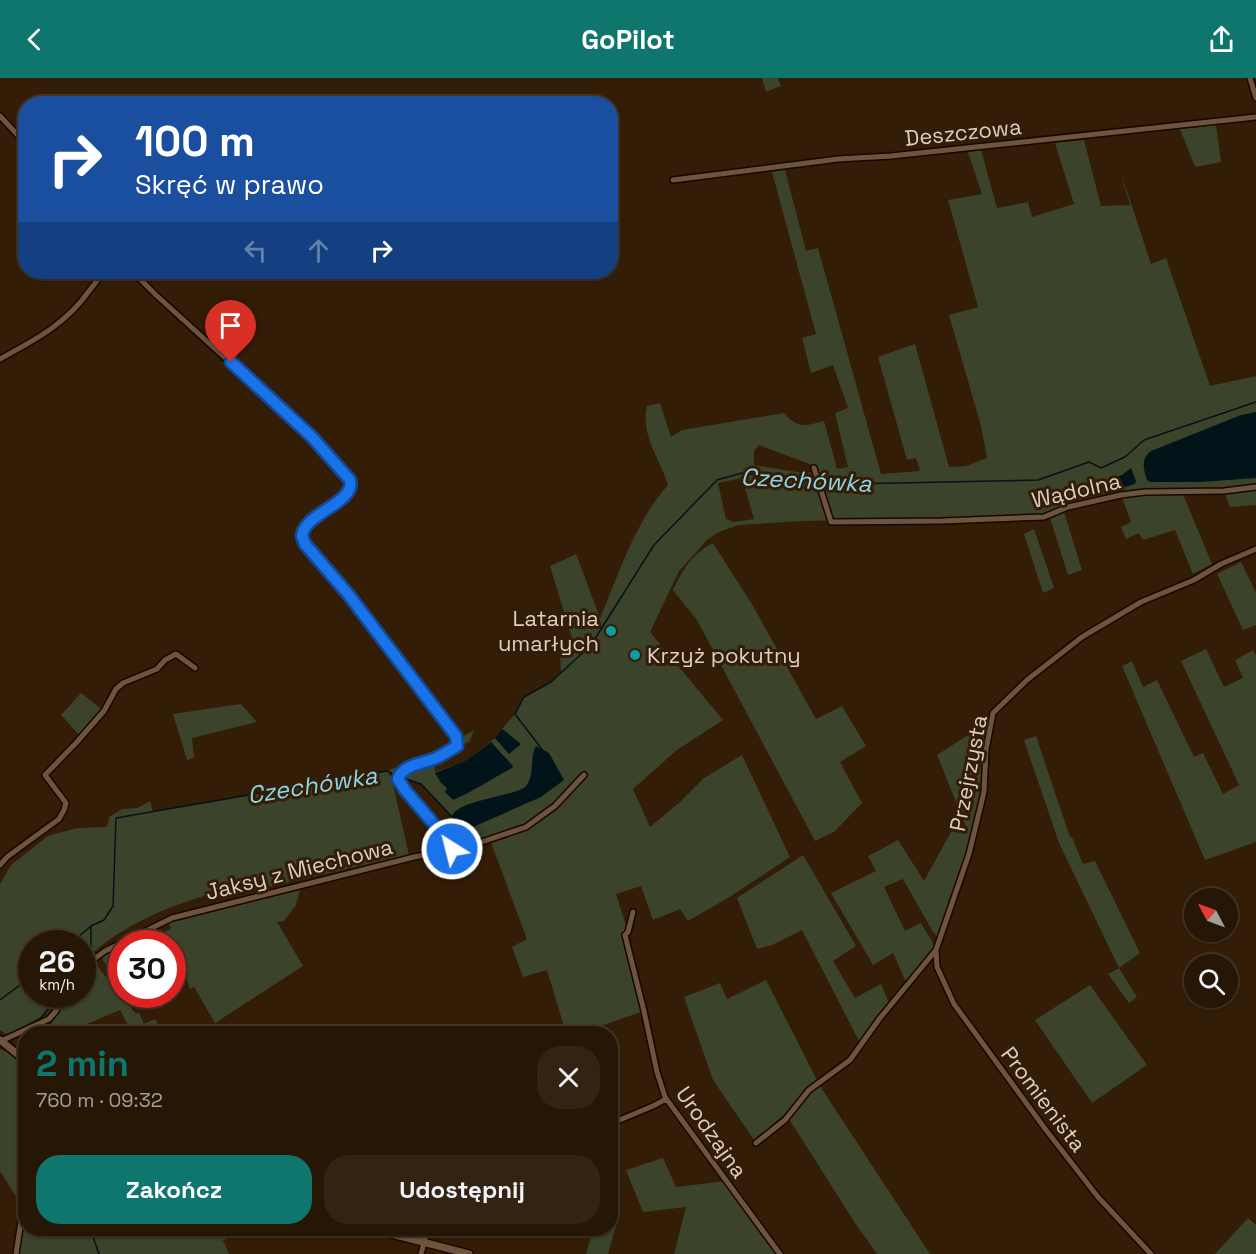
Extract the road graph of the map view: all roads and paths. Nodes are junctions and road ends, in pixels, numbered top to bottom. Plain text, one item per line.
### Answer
1 (1250, 78) edge
2 (1256, 99) edge
3 (0, 116) edge
4 (1256, 117) edge
5 (18, 135) edge
6 (673, 180) dead end
7 (97, 279) edge
8 (140, 279) edge
9 (0, 359) edge
10 (814, 468) dead end
11 (1256, 487) edge
12 (1256, 549) edge
13 (195, 669) dead end
14 (584, 775) dead end
15 (452, 849) junction
16 (0, 865) edge
17 (633, 912) dead end
18 (936, 950) junction
19 (96, 958) edge
20 (56, 1008) edge
21 (34, 1026) edge
22 (18, 1033) edge
23 (1, 1041) edge
24 (18, 1055) edge
25 (666, 1099) junction
26 (618, 1121) edge
27 (756, 1143) dead end
28 (19, 1236) edge
29 (398, 1236) edge
30 (426, 1236) edge
31 (424, 1243) junction
32 (16, 1254) edge
33 (421, 1254) edge
34 (469, 1254) edge
35 (780, 1254) edge
36 (1151, 1254) edge

1 - 2 street
3 - 5 street
4 - 6 street, Deszczowa
7 - 9 street
8 - 15 street
10 - 11 street, Wądolna
12 - 18 street, Przejrzysta
13 - 16 street
14 - 15 street, Jaksy z Miechowa
15 - 19 street, Jaksy z Miechowa
17 - 25 street, Urodzajna
18 - 27 street, Przejrzysta
18 - 36 street, Promienista
20 - 21 street
22 - 23 street
23 - 24 street
25 - 26 street
25 - 35 street, Urodzajna
28 - 32 street
29 - 31 street
30 - 31 street
31 - 33 street
31 - 34 street

